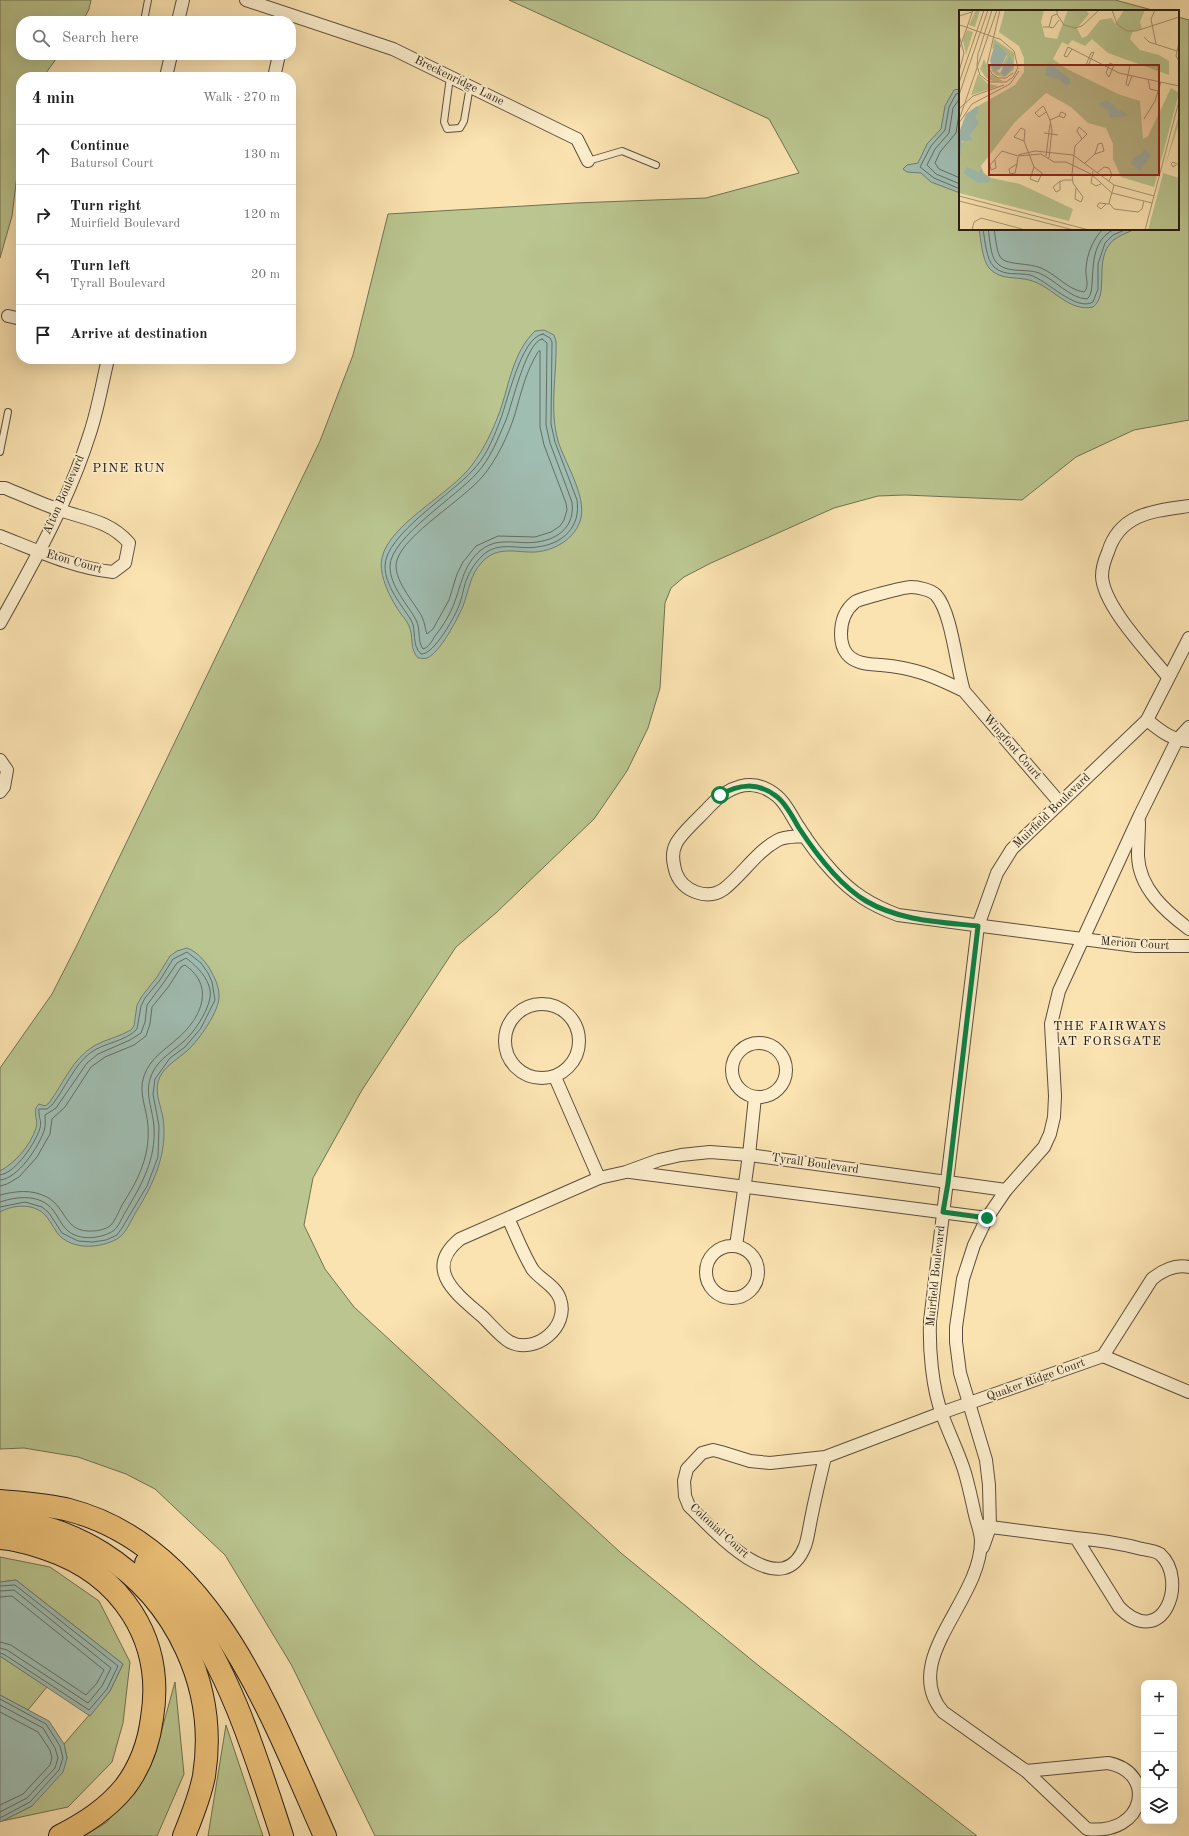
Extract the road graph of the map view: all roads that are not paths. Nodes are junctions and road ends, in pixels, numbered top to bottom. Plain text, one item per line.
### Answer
1 (148, 0) edge
2 (183, 0) edge
3 (246, 0) edge
4 (145, 16) edge
5 (179, 16) edge
6 (285, 16) edge
7 (296, 20) edge
8 (170, 60) edge
9 (278, 60) edge
10 (167, 72) edge
11 (275, 72) edge
12 (450, 77) junction
13 (470, 86) junction
14 (588, 161) joint
15 (656, 165) dead end
16 (8, 316) dead end
17 (16, 318) edge
18 (107, 364) edge
19 (8, 412) dead end
20 (0, 452) edge
21 (0, 488) edge
22 (1189, 506) edge
23 (58, 510) junction
24 (0, 536) edge
25 (39, 552) junction
26 (0, 623) edge
27 (1189, 638) edge
28 (1168, 677) junction
29 (964, 690) junction
30 (1147, 720) junction
31 (1189, 727) edge
32 (1177, 740) junction
33 (1189, 741) edge
34 (0, 760) edge
35 (0, 792) edge
36 (1060, 803) junction
37 (1140, 814) junction
38 (805, 836) junction
39 (978, 926) junction
40 (1189, 929) edge
41 (1082, 940) junction
42 (1189, 946) edge
43 (555, 1077) junction
44 (755, 1097) junction
45 (749, 1155) junction
46 (626, 1172) junction
47 (599, 1178) junction
48 (948, 1183) junction
49 (745, 1186) junction
50 (1006, 1190) junction
51 (943, 1212) junction
52 (508, 1218) junction
53 (987, 1218) junction
54 (736, 1246) junction
55 (1189, 1267) edge
56 (1103, 1356) junction
57 (1189, 1392) edge
58 (968, 1404) junction
59 (941, 1413) junction
60 (825, 1457) junction
61 (0, 1501) edge
62 (0, 1520) edge
63 (977, 1526) junction
64 (990, 1527) junction
65 (0, 1538) edge
66 (1076, 1538) junction
67 (980, 1553) junction
68 (1026, 1771) junction
69 (60, 1836) edge
70 (184, 1836) edge
71 (282, 1836) edge
72 (326, 1836) edge

1 - 4 lane
2 - 5 street
3 - 6 street, Breckenridge Lane
7 - 12 street, Breckenridge Lane
8 - 10 street
9 - 11 street
12 - 13 street, Breckenridge Lane
12 - 13 lane
13 - 14 street, Breckenridge Lane
14 - 15 lane, Breckenridge Lane
16 - 17 street
18 - 23 street, Afton Boulevard
19 - 20 lane
21 - 23 street
22 - 28 street
23 - 25 street, Afton Boulevard
23 - 25 street, Eton Court
24 - 25 street
25 - 26 street, Afton Boulevard
27 - 28 street, Muirfield Boulevard
28 - 30 street, Muirfield Boulevard
29 - 29 street, Wingfoot Court
29 - 36 street, Wingfoot Court
30 - 32 street
30 - 36 street, Muirfield Boulevard
31 - 32 street, Muirfield Boulevard
32 - 33 street
32 - 37 street, Muirfield Boulevard
34 - 35 street
36 - 39 street, Muirfield Boulevard
37 - 40 street
37 - 41 street, Muirfield Boulevard
38 - 38 street, Merion Court
38 - 39 street, Merion Court
39 - 41 street, Merion Court
39 - 48 street, Muirfield Boulevard
41 - 42 street, Merion Court
41 - 50 street, Muirfield Boulevard
43 - 43 street
43 - 47 street
44 - 44 street
44 - 45 street
45 - 46 street, Tyrall Boulevard
45 - 48 street, Tyrall Boulevard
45 - 49 street
46 - 47 street, Tyrall Boulevard
46 - 49 street, Tyrall Boulevard
47 - 52 street, Tyrall Boulevard
48 - 50 street, Tyrall Boulevard
48 - 51 street, Muirfield Boulevard
49 - 51 street, Tyrall Boulevard
49 - 54 street
50 - 53 street, Muirfield Boulevard
51 - 53 street, Tyrall Boulevard
51 - 59 street, Muirfield Boulevard
52 - 52 street, Tyrall Boulevard
53 - 58 street, Muirfield Boulevard
54 - 54 street
55 - 56 street
56 - 57 street
56 - 58 street, Quaker Ridge Court
58 - 59 street, Quaker Ridge Court
58 - 64 street, Muirfield Boulevard
59 - 60 street, Colonial Court
59 - 63 street, Muirfield Boulevard
60 - 60 street, Colonial Court
61 - 71 highway
61 - 72 highway
62 - 70 highway
63 - 64 street
63 - 67 street, Muirfield Boulevard
64 - 66 street
64 - 67 street, Muirfield Boulevard
65 - 69 highway
66 - 66 street
67 - 68 street, Muirfield Boulevard
68 - 68 street, Muirfield Boulevard

